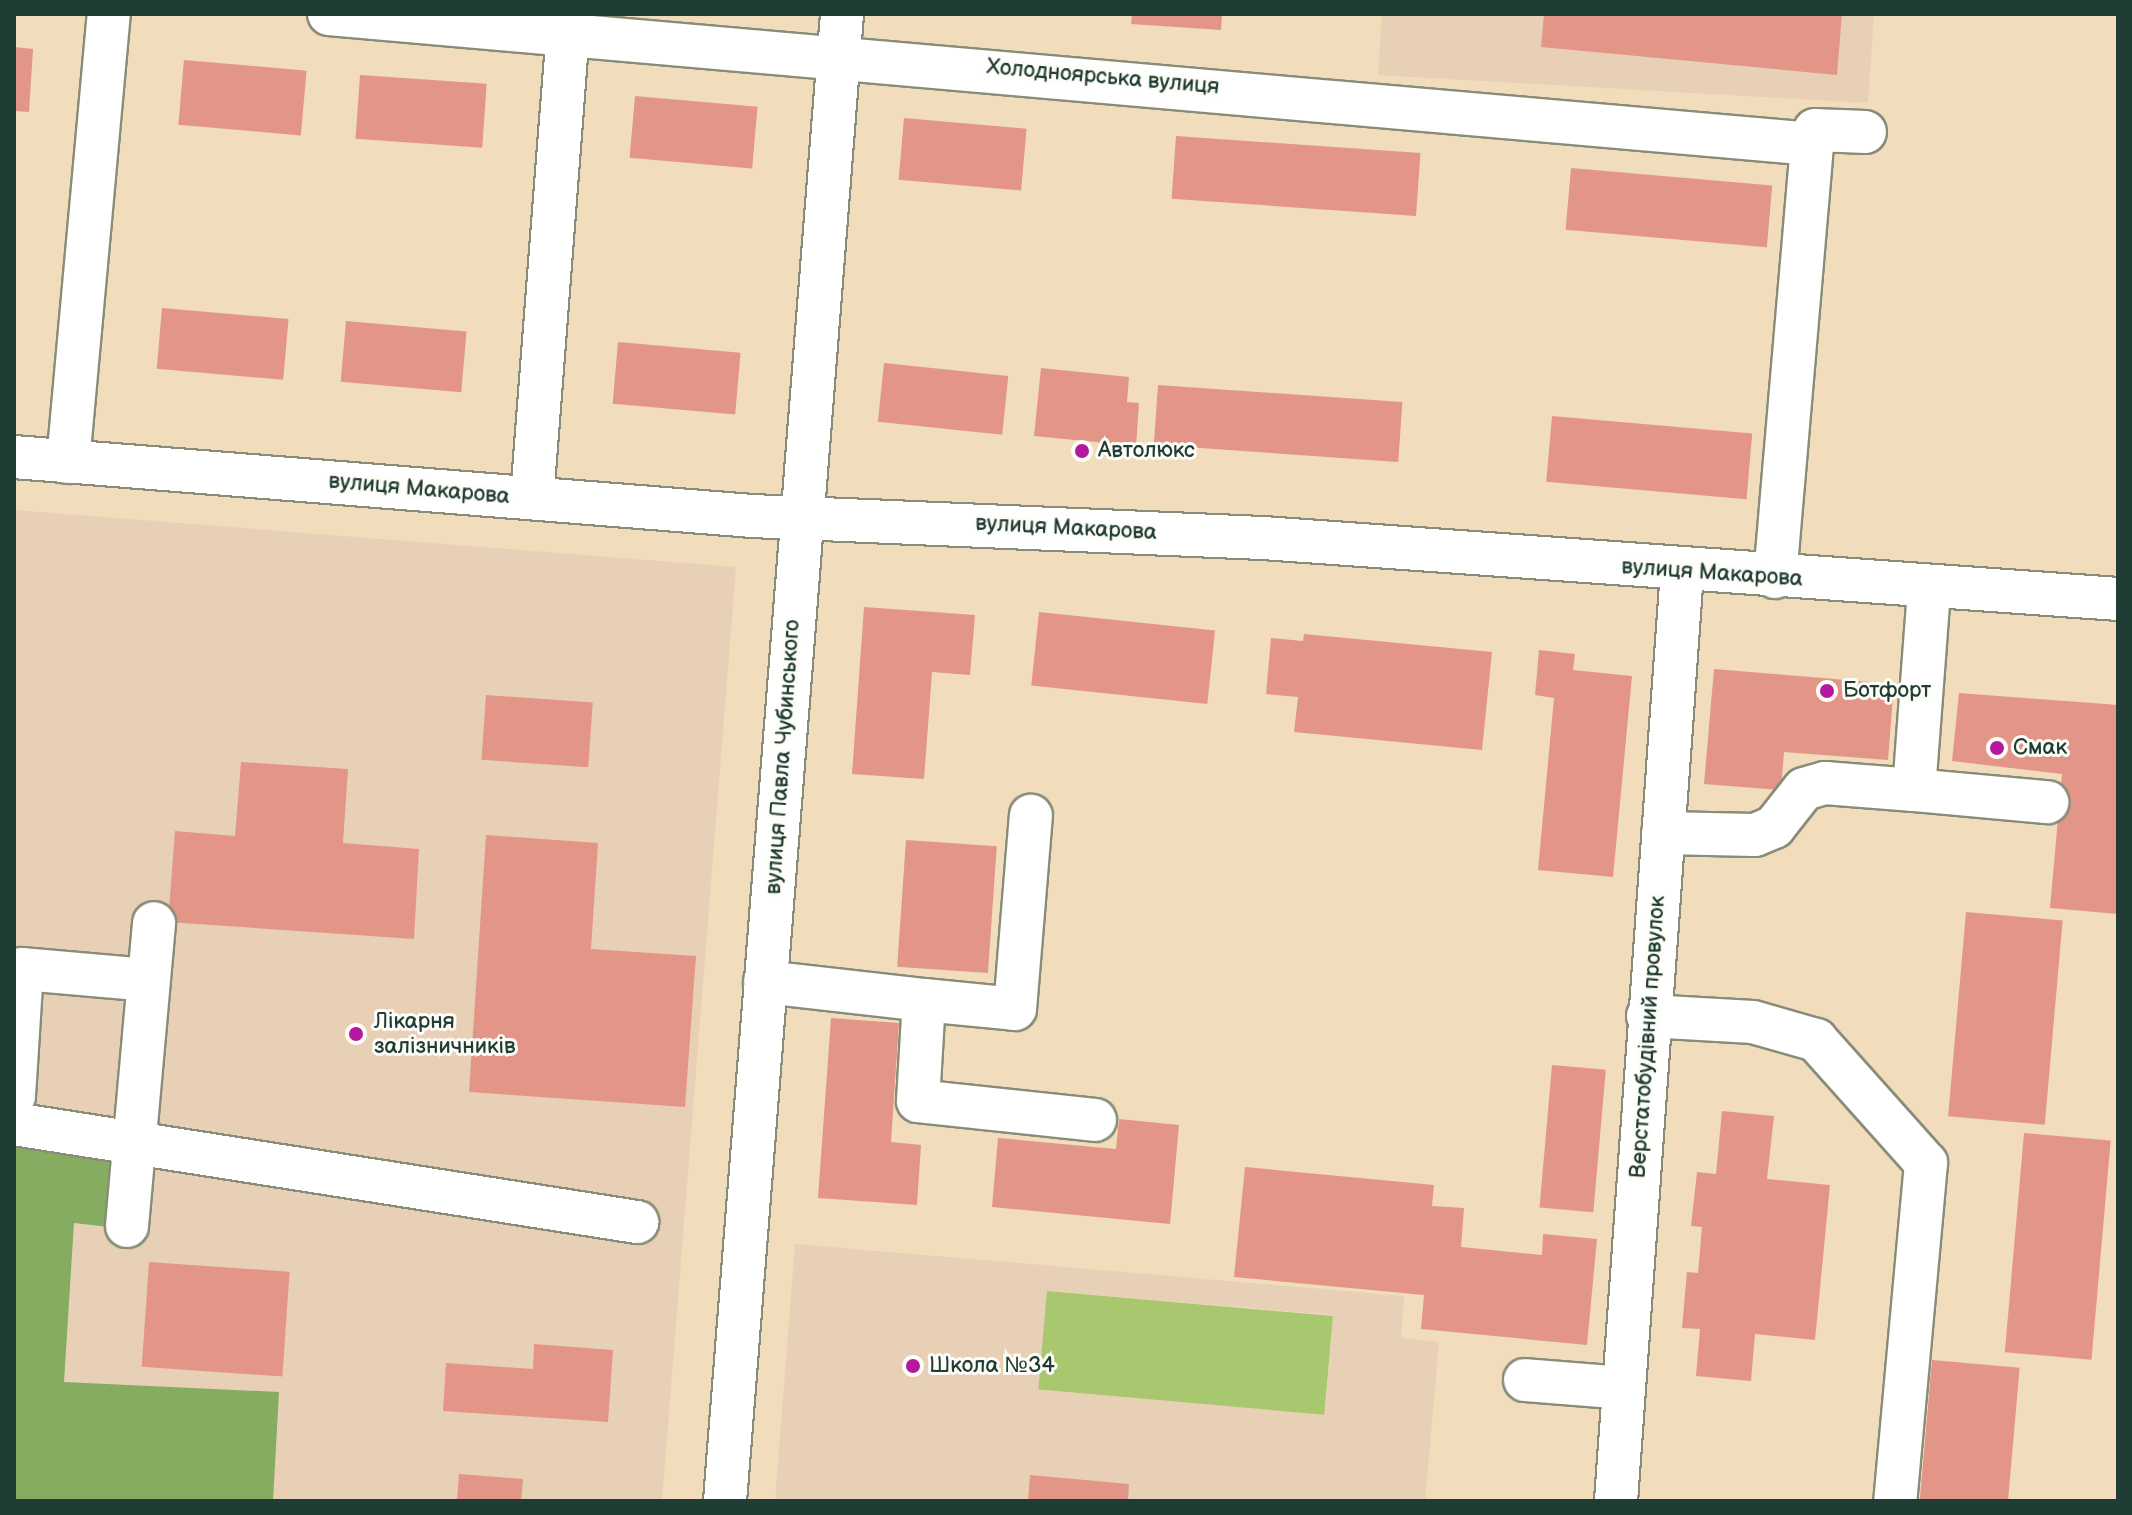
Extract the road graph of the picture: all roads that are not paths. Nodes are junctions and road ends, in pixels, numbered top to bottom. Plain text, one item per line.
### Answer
1 (109, 14) edge
2 (329, 14) edge
3 (569, 23) edge
4 (841, 34) edge
5 (1865, 132) dead end
6 (1812, 144) junction
7 (14, 457) edge
8 (68, 462) junction
9 (532, 498) junction
10 (801, 517) junction
11 (1682, 572) junction
12 (1775, 577) junction
13 (1929, 589) junction
14 (2118, 599) edge
15 (1914, 790) junction
16 (2047, 802) dead end
17 (1031, 816) dead end
18 (1663, 833) junction
19 (154, 923) dead end
20 (149, 980) junction
21 (765, 982) junction
22 (924, 1000) junction
23 (1648, 1016) junction
24 (14, 1096) edge
25 (1095, 1120) dead end
26 (14, 1124) edge
27 (135, 1139) junction
28 (637, 1222) dead end
29 (127, 1226) dead end
30 (1525, 1380) dead end
31 (1624, 1388) junction
32 (725, 1501) edge
33 (1616, 1501) edge
34 (1895, 1501) edge

1 - 8 street
2 - 3 street, Холодноярська вулиця
3 - 4 street, Холодноярська вулиця
3 - 9 street
4 - 6 street, Холодноярська вулиця
4 - 10 street, вулиця Павла Чубинського
5 - 6 street, Холодноярська вулиця
6 - 12 street
7 - 8 street, вулиця Макарова
8 - 9 street, вулиця Макарова
9 - 10 street, вулиця Макарова
10 - 11 street, вулиця Макарова
10 - 21 street, вулиця Павла Чубинського
11 - 12 street, вулиця Макарова
11 - 18 street, Верстатобудівний провулок
12 - 13 street, вулиця Макарова
13 - 14 street, вулиця Макарова
13 - 15 street
15 - 16 street
15 - 18 street
17 - 22 street
18 - 23 street, Верстатобудівний провулок
19 - 20 street
20 - 24 street
20 - 27 street
21 - 22 street
21 - 32 street, вулиця Павла Чубинського
22 - 25 street
23 - 31 street, Верстатобудівний провулок
23 - 34 street
26 - 27 street
27 - 28 street
27 - 29 street
30 - 31 street
31 - 33 street, Верстатобудівний провулок

